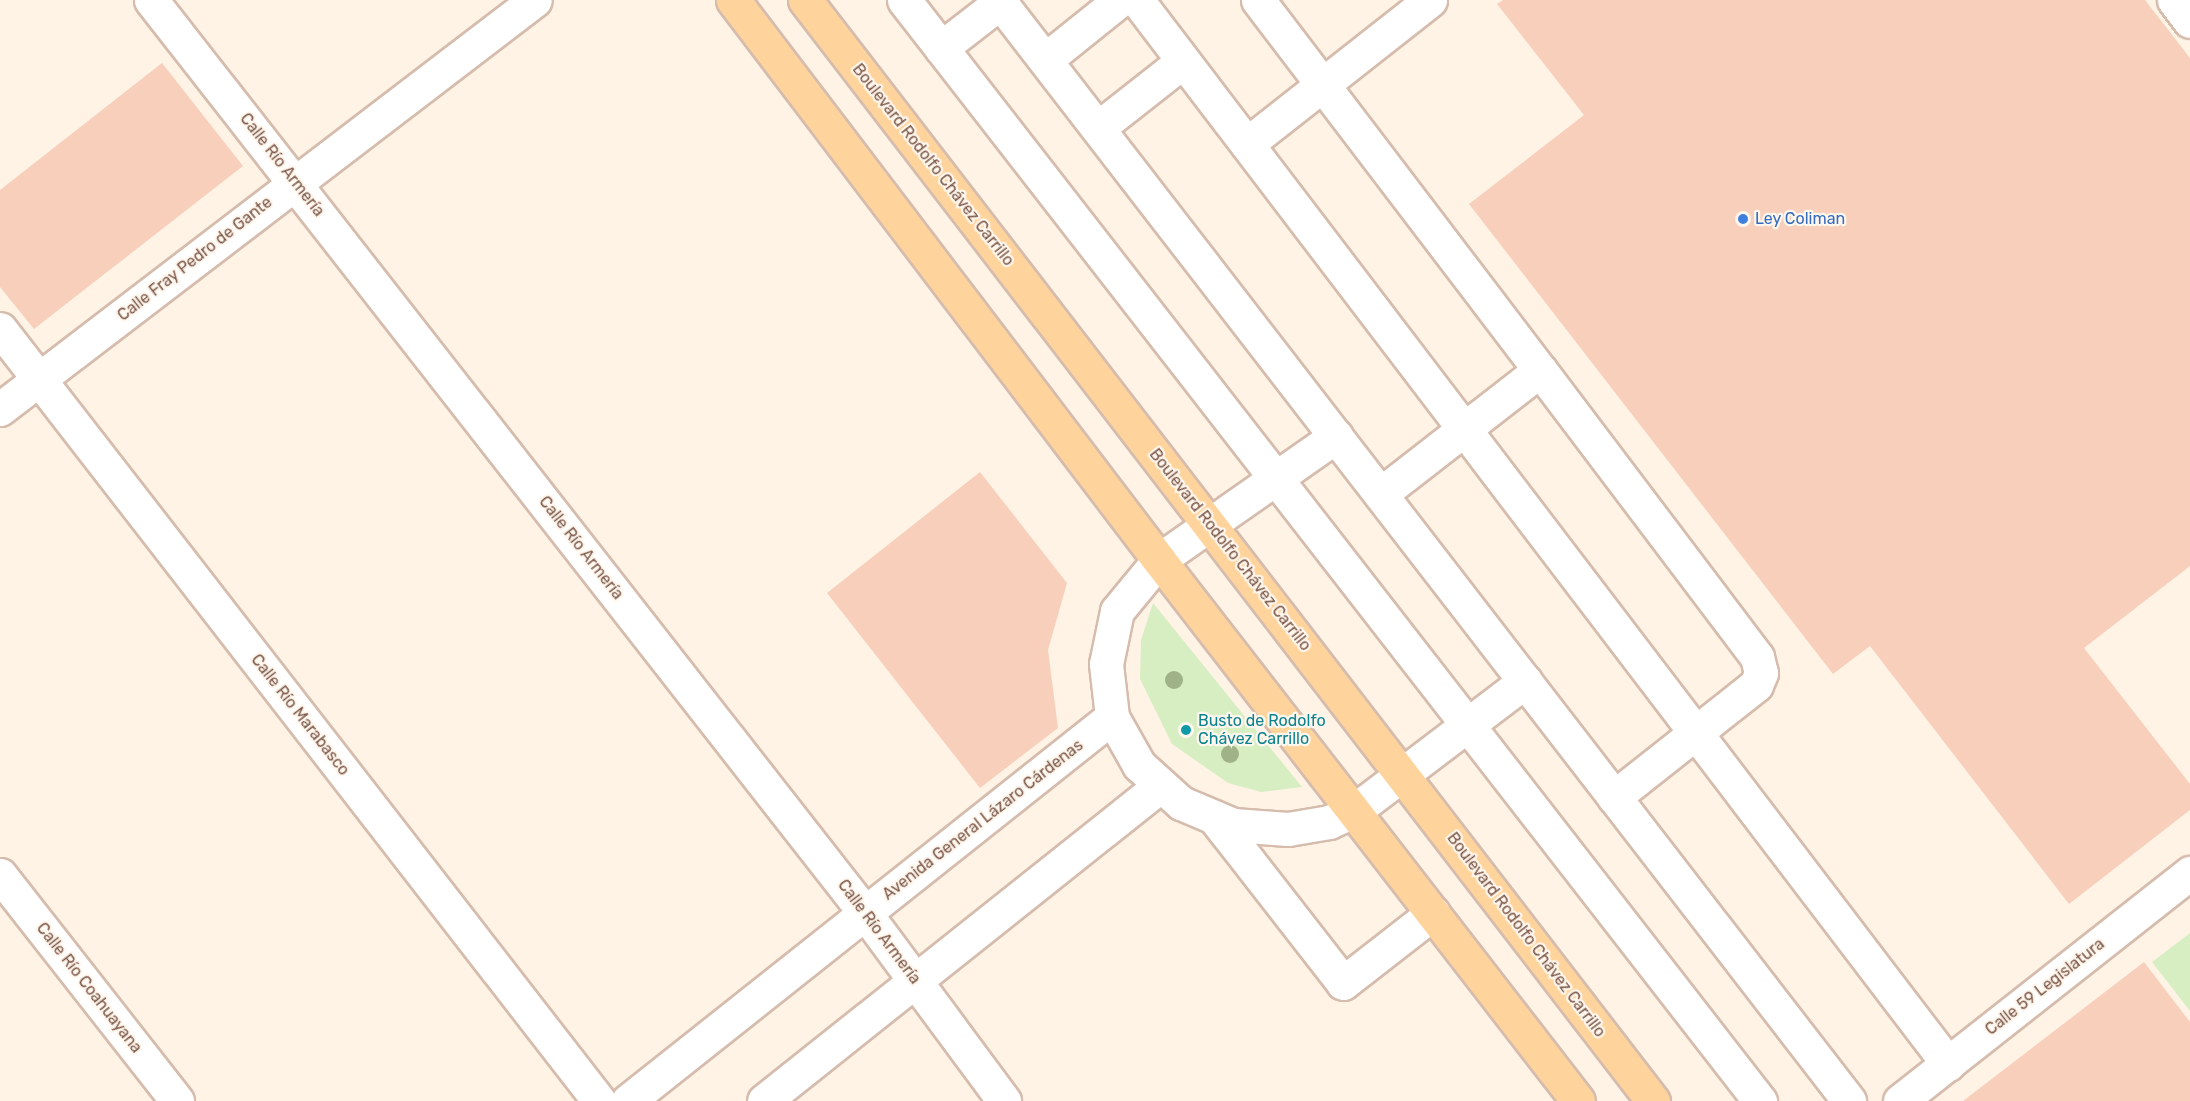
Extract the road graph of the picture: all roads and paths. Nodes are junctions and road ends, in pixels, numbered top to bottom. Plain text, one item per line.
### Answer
1 (151, 0) edge
2 (535, 0) edge
3 (733, 0) edge
4 (805, 0) edge
5 (904, 0) edge
6 (1120, 0) edge
7 (1137, 0) edge
8 (1258, 0) edge
9 (1430, 0) edge
10 (2174, 0) edge
11 (1002, 1) edge
12 (2190, 21) edge
13 (941, 48) junction
14 (1045, 60) junction
15 (1183, 61) junction
16 (1323, 86) junction
17 (1098, 129) junction
18 (1247, 144) junction
19 (296, 181) junction
20 (0, 329) edge
21 (1540, 370) junction
22 (39, 379) junction
23 (0, 409) edge
24 (1463, 429) junction
25 (1336, 436) junction
26 (1273, 481) junction
27 (1380, 494) junction
28 (1210, 524) junction
29 (1159, 560) junction
30 (1525, 681) junction
31 (1112, 717) junction
32 (1465, 726) junction
33 (1696, 734) junction
34 (1402, 774) junction
35 (1161, 785) junction
36 (1614, 796) junction
37 (1354, 811) junction
38 (1214, 817) junction
39 (2190, 873) edge
40 (0, 875) edge
41 (865, 913) junction
42 (1433, 913) junction
43 (916, 981) junction
44 (1948, 1064) junction
45 (177, 1101) edge
46 (599, 1101) edge
47 (628, 1101) edge
48 (764, 1101) edge
49 (1004, 1101) edge
50 (1578, 1101) edge
51 (1653, 1101) edge
52 (1760, 1101) edge
53 (1849, 1101) edge
54 (1900, 1101) edge

1 - 19 street, Calle Río Armería
2 - 19 street, Calle Fray Pedro de Gante
3 - 29 main road
4 - 28 main road, Boulevard Rodolfo Chávez Carrillo
5 - 13 street
6 - 14 street
7 - 15 street
8 - 16 street
9 - 16 street
10 - 12 street
11 - 13 street
11 - 14 street
13 - 26 street
14 - 17 street
15 - 17 street
15 - 18 street
16 - 18 street
16 - 21 street
17 - 25 street
18 - 24 street
19 - 22 street, Calle Fray Pedro de Gante
19 - 41 street, Calle Río Armería
20 - 22 street, Calle Río Marabasco
21 - 24 street
21 - 33 street
22 - 23 street, Calle Fray Pedro de Gante
22 - 46 street, Calle Río Marabasco
24 - 27 street
24 - 33 street
25 - 26 street
25 - 27 street
26 - 28 street
26 - 32 street
27 - 30 street
28 - 29 street
28 - 34 main road, Boulevard Rodolfo Chávez Carrillo
29 - 31 street
29 - 37 main road
30 - 32 street
30 - 36 street
31 - 35 street
31 - 41 street, Avenida General Lázaro Cárdenas
32 - 34 street
32 - 52 street
33 - 36 street
33 - 44 street
34 - 37 street
34 - 51 main road, Boulevard Rodolfo Chávez Carrillo
35 - 38 street
35 - 43 street
36 - 53 street
37 - 38 street
37 - 42 main road
38 - 42 street
39 - 44 street, Calle 59 Legislatura
40 - 45 street, Calle Río Coahuayana
41 - 43 street, Calle Río Armería
41 - 47 street, Avenida General Lázaro Cárdenas
42 - 50 main road
43 - 48 street
43 - 49 street, Calle Río Armería
44 - 54 street, Calle 59 Legislatura

